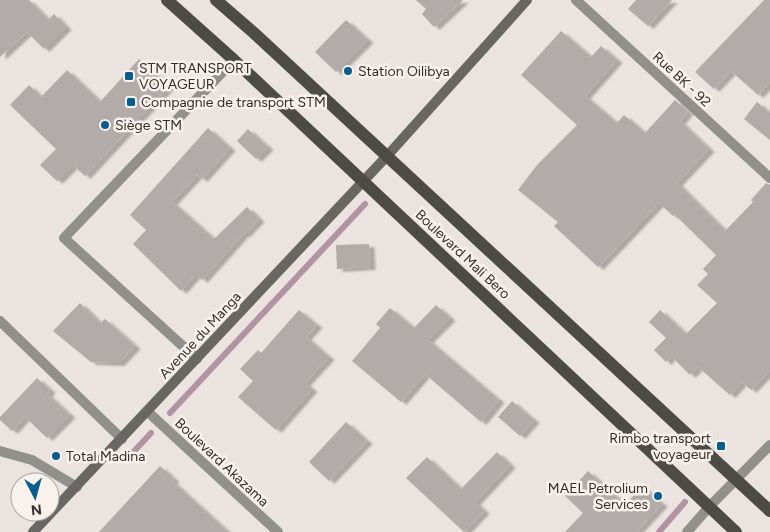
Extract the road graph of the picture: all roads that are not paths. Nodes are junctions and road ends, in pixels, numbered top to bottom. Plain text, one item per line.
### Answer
1 (167, 0) edge
2 (216, 0) edge
3 (527, 0) edge
4 (576, 0) edge
5 (234, 60) junction
6 (388, 156) junction
7 (770, 178) edge
8 (363, 181) junction
9 (0, 320) edge
10 (196, 359) junction
11 (148, 412) junction
12 (122, 439) junction
13 (770, 445) edge
14 (0, 451) edge
15 (736, 480) junction
16 (77, 487) junction
17 (709, 507) junction
18 (770, 511) edge
19 (33, 532) edge
20 (278, 532) edge
21 (687, 532) edge
22 (736, 532) edge

1 - 5 main road, Boulevard Mali Bero
2 - 6 main road, Boulevard Mali Bero
3 - 6 street, Avenue du Manga
4 - 7 street, Rue BK - 92
5 - 8 main road, Boulevard Mali Bero
5 - 10 street
6 - 8 street, Avenue du Manga
6 - 15 main road, Boulevard Mali Bero
8 - 10 street, Avenue du Manga
8 - 17 main road, Boulevard Mali Bero
9 - 12 street
10 - 11 street, Avenue du Manga
11 - 12 street, Avenue du Manga
11 - 20 street, Boulevard Akazama
12 - 16 street, Avenue du Manga
13 - 15 street
14 - 16 street
15 - 17 street
15 - 18 main road, Boulevard Mali Bero
16 - 19 street, Avenue du Manga
17 - 21 street
17 - 22 main road, Boulevard Mali Bero

